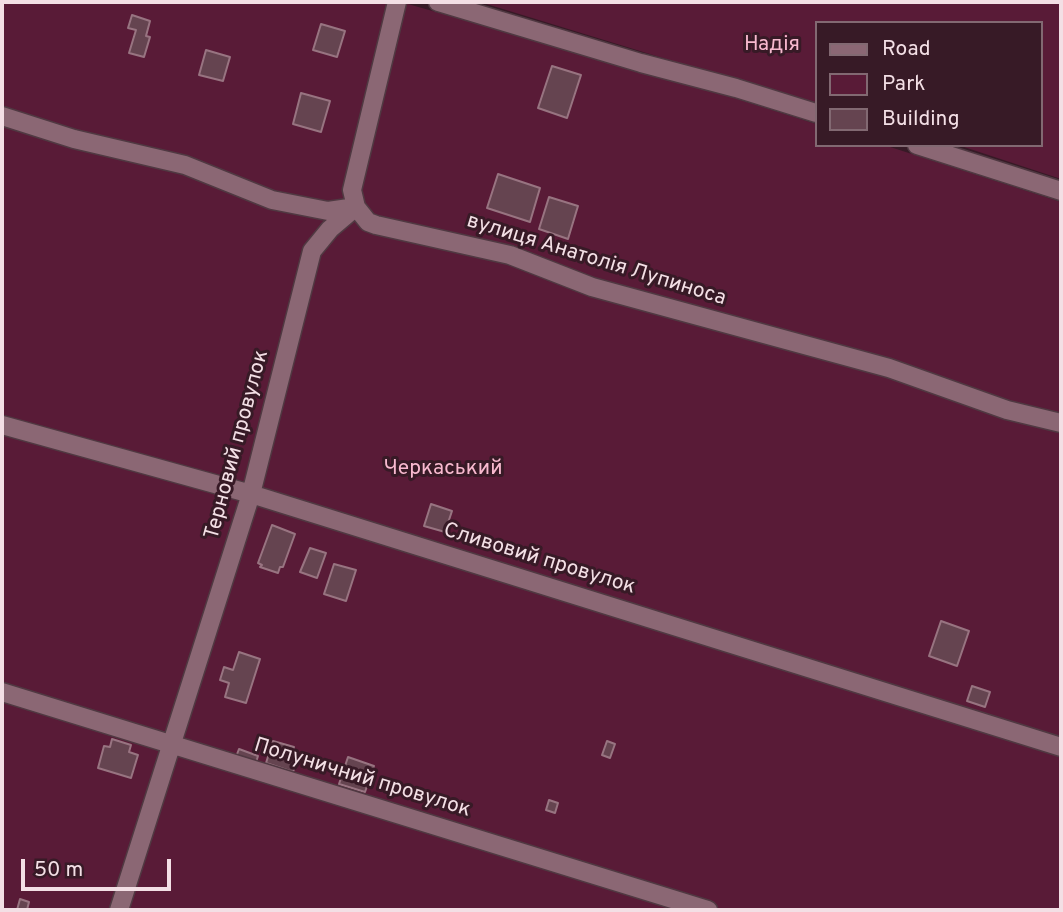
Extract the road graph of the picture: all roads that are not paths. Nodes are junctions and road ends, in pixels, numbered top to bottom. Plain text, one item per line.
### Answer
1 (397, 2) edge
2 (438, 2) edge
3 (814, 112) edge
4 (2, 116) edge
5 (923, 147) edge
6 (1061, 191) edge
7 (356, 207) junction
8 (1061, 423) edge
9 (2, 425) edge
10 (251, 494) junction
11 (2, 692) edge
12 (171, 743) junction
13 (1061, 747) edge
14 (119, 910) edge
15 (708, 910) edge

1 - 7 street
2 - 3 street
4 - 7 street
5 - 6 street
7 - 8 street, вулиця Анатолія Лупиноса
7 - 10 street, Терновий провулок
9 - 10 street, Сливовий провулок
10 - 12 street, Терновий провулок
10 - 13 street, Сливовий провулок
11 - 12 street, Полуничний провулок
12 - 14 street, Терновий провулок
12 - 15 street, Полуничний провулок

